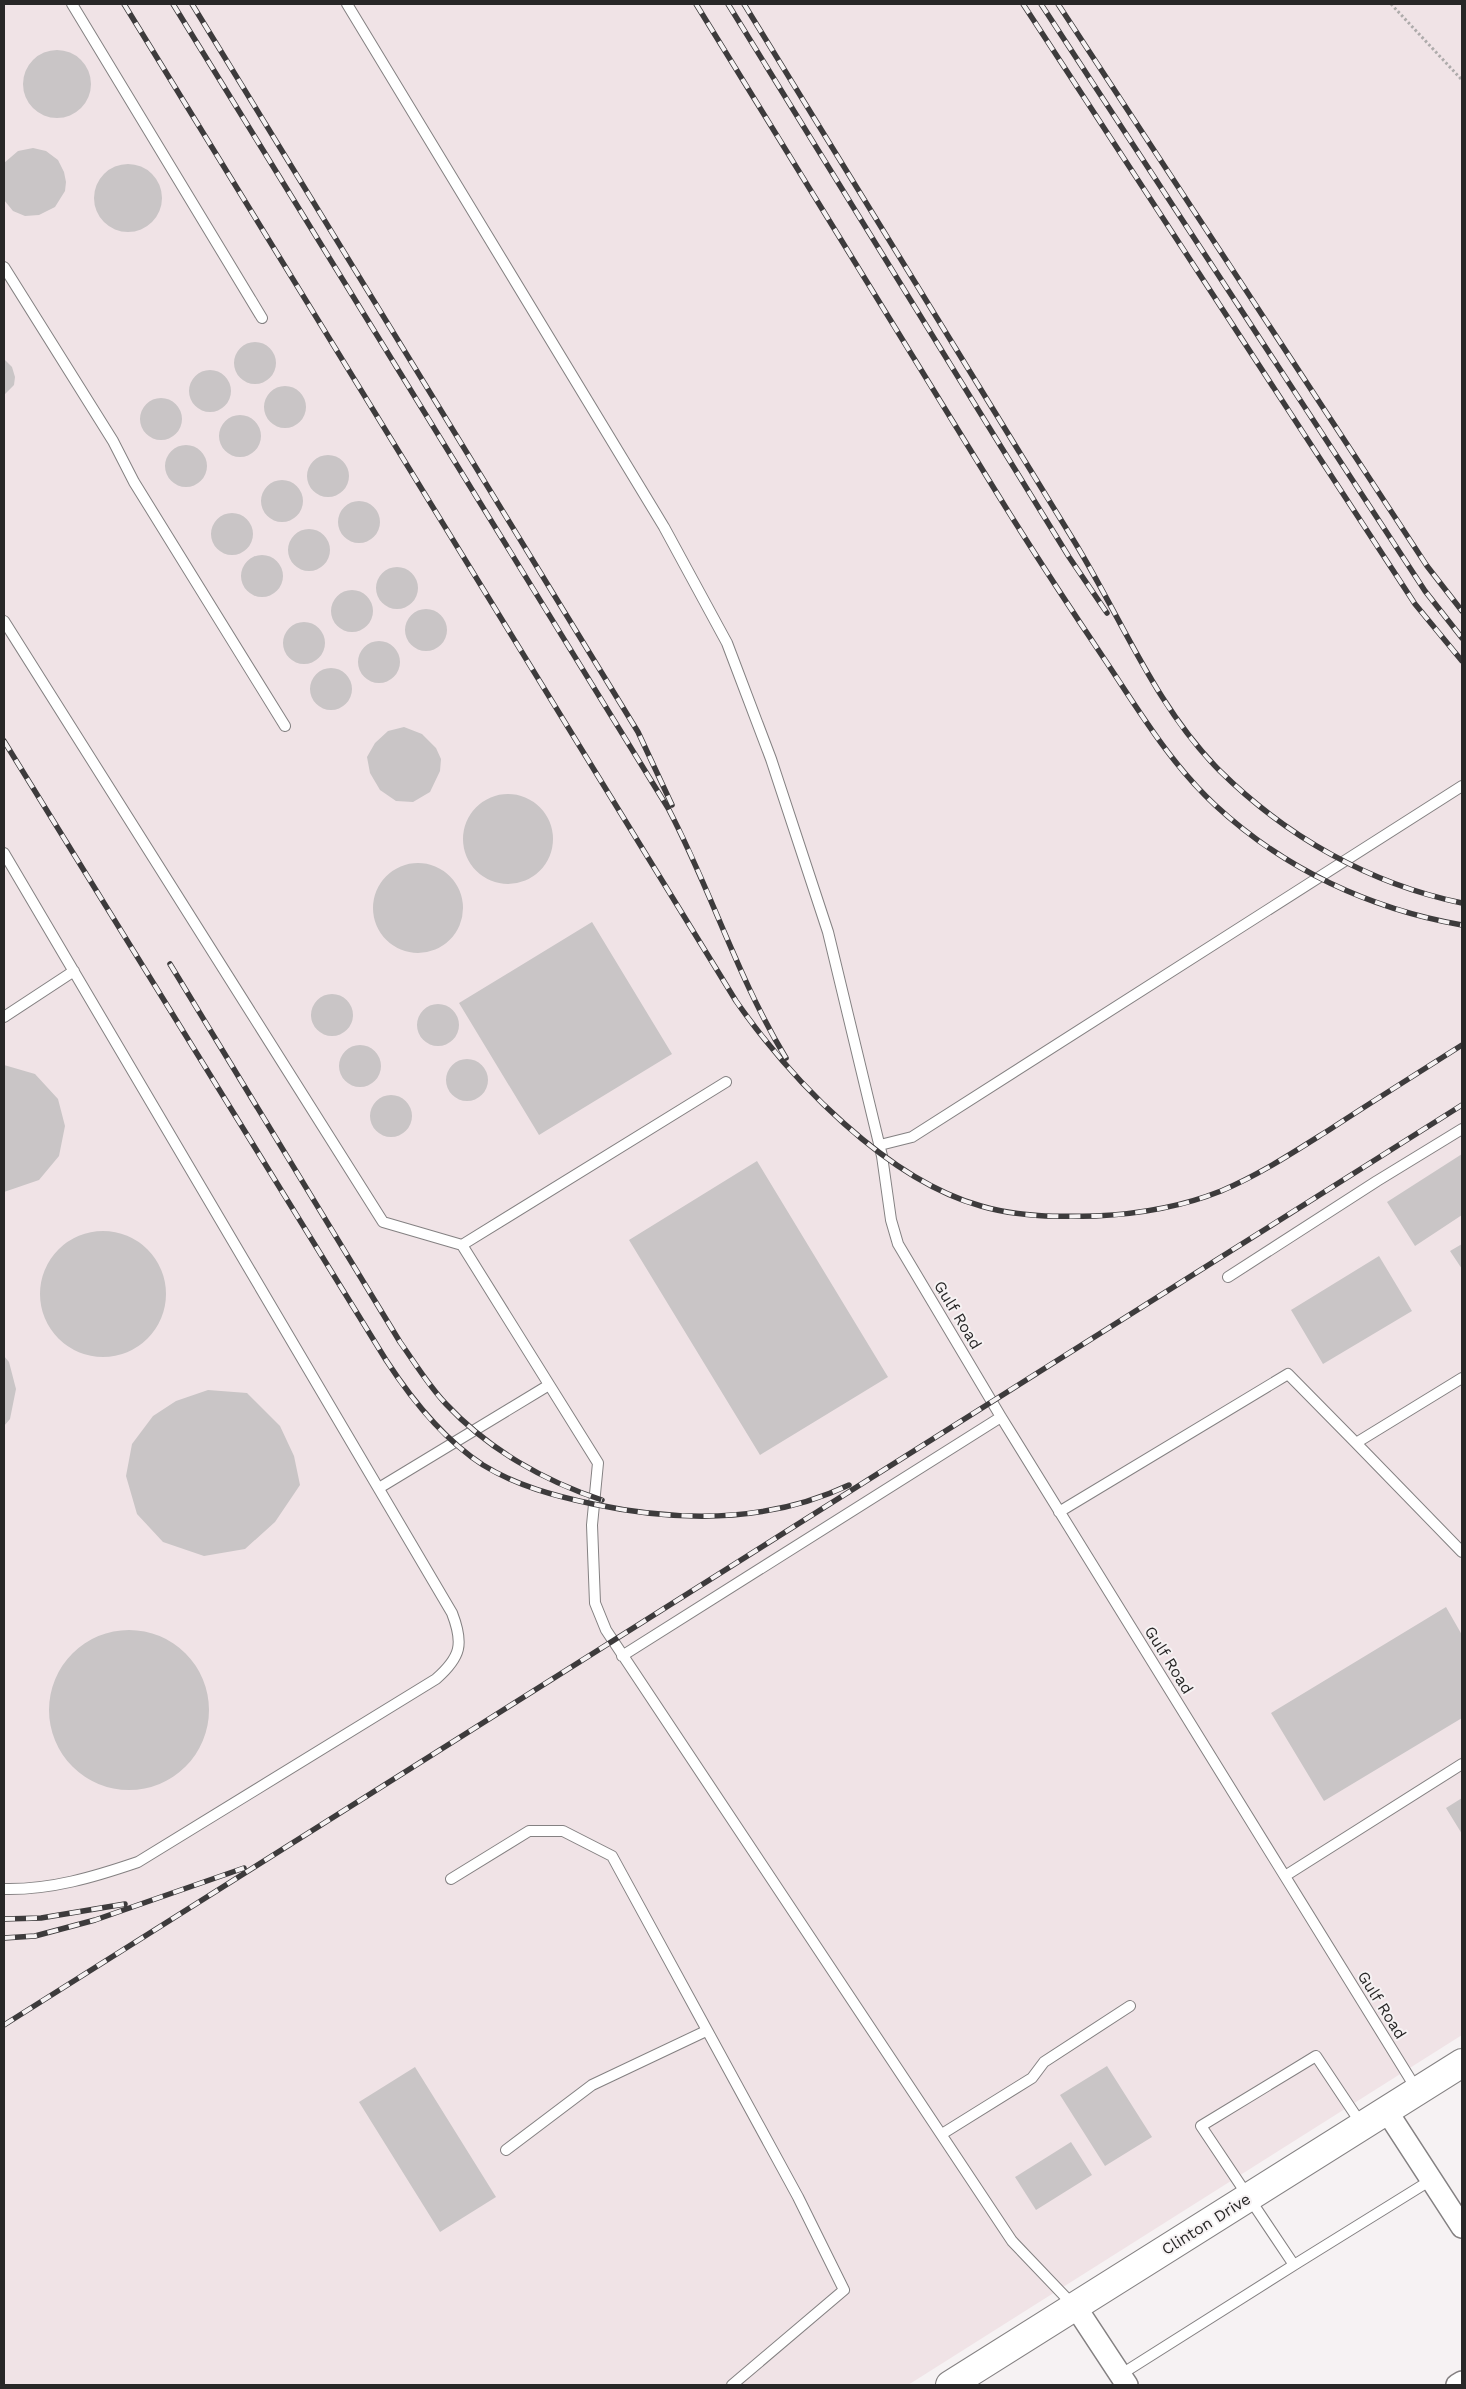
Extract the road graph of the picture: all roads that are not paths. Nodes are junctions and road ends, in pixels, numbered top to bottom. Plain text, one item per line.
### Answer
1 (72, 4) edge
2 (347, 4) edge
3 (4, 267) edge
4 (262, 318) dead end
5 (4, 620) edge
6 (285, 726) dead end
7 (1462, 786) edge
8 (4, 853) edge
9 (74, 971) junction
10 (4, 1017) edge
11 (726, 1082) dead end
12 (1462, 1129) edge
13 (880, 1144) junction
14 (462, 1245) junction
15 (1228, 1277) dead end
16 (1462, 1378) edge
17 (548, 1385) junction
18 (1001, 1417) junction
19 (1356, 1442) junction
20 (379, 1488) junction
21 (1059, 1512) junction
22 (1462, 1552) edge
23 (622, 1656) junction
24 (1462, 1764) edge
25 (1285, 1876) junction
26 (451, 1879) dead end
27 (4, 1889) edge
28 (1130, 2006) dead end
29 (706, 2031) junction
30 (1462, 2063) edge
31 (1418, 2091) junction
32 (1386, 2110) junction
33 (1362, 2126) junction
34 (942, 2134) junction
35 (506, 2150) dead end
36 (1431, 2180) junction
37 (1248, 2197) junction
38 (1462, 2227) edge
39 (1294, 2265) junction
40 (1075, 2306) junction
41 (1124, 2380) edge
42 (1462, 2382) edge
43 (732, 2385) edge
44 (950, 2385) edge
45 (1457, 2385) edge

1 - 4 lane
2 - 13 lane, Gulf Road
3 - 6 lane
5 - 14 lane
7 - 13 lane
8 - 9 lane
9 - 10 lane
9 - 20 lane
11 - 14 lane
12 - 15 lane
13 - 18 lane, Gulf Road
14 - 17 lane
16 - 19 lane
17 - 20 lane
17 - 23 lane
18 - 21 lane, Gulf Road
18 - 23 lane
19 - 21 lane
19 - 22 lane
20 - 27 lane
21 - 25 lane, Gulf Road
23 - 34 lane
24 - 25 lane
25 - 31 lane, Gulf Road
26 - 29 lane
28 - 34 lane
29 - 35 lane
29 - 43 lane
30 - 31 main road, Clinton Drive
31 - 32 main road, Clinton Drive
32 - 33 main road, Clinton Drive
32 - 36 street
33 - 37 main road, Clinton Drive
33 - 37 lane
34 - 40 lane
36 - 38 street
36 - 39 lane
37 - 39 lane
37 - 40 main road, Clinton Drive
39 - 41 lane
40 - 41 street
40 - 44 main road, Clinton Drive
42 - 45 street

